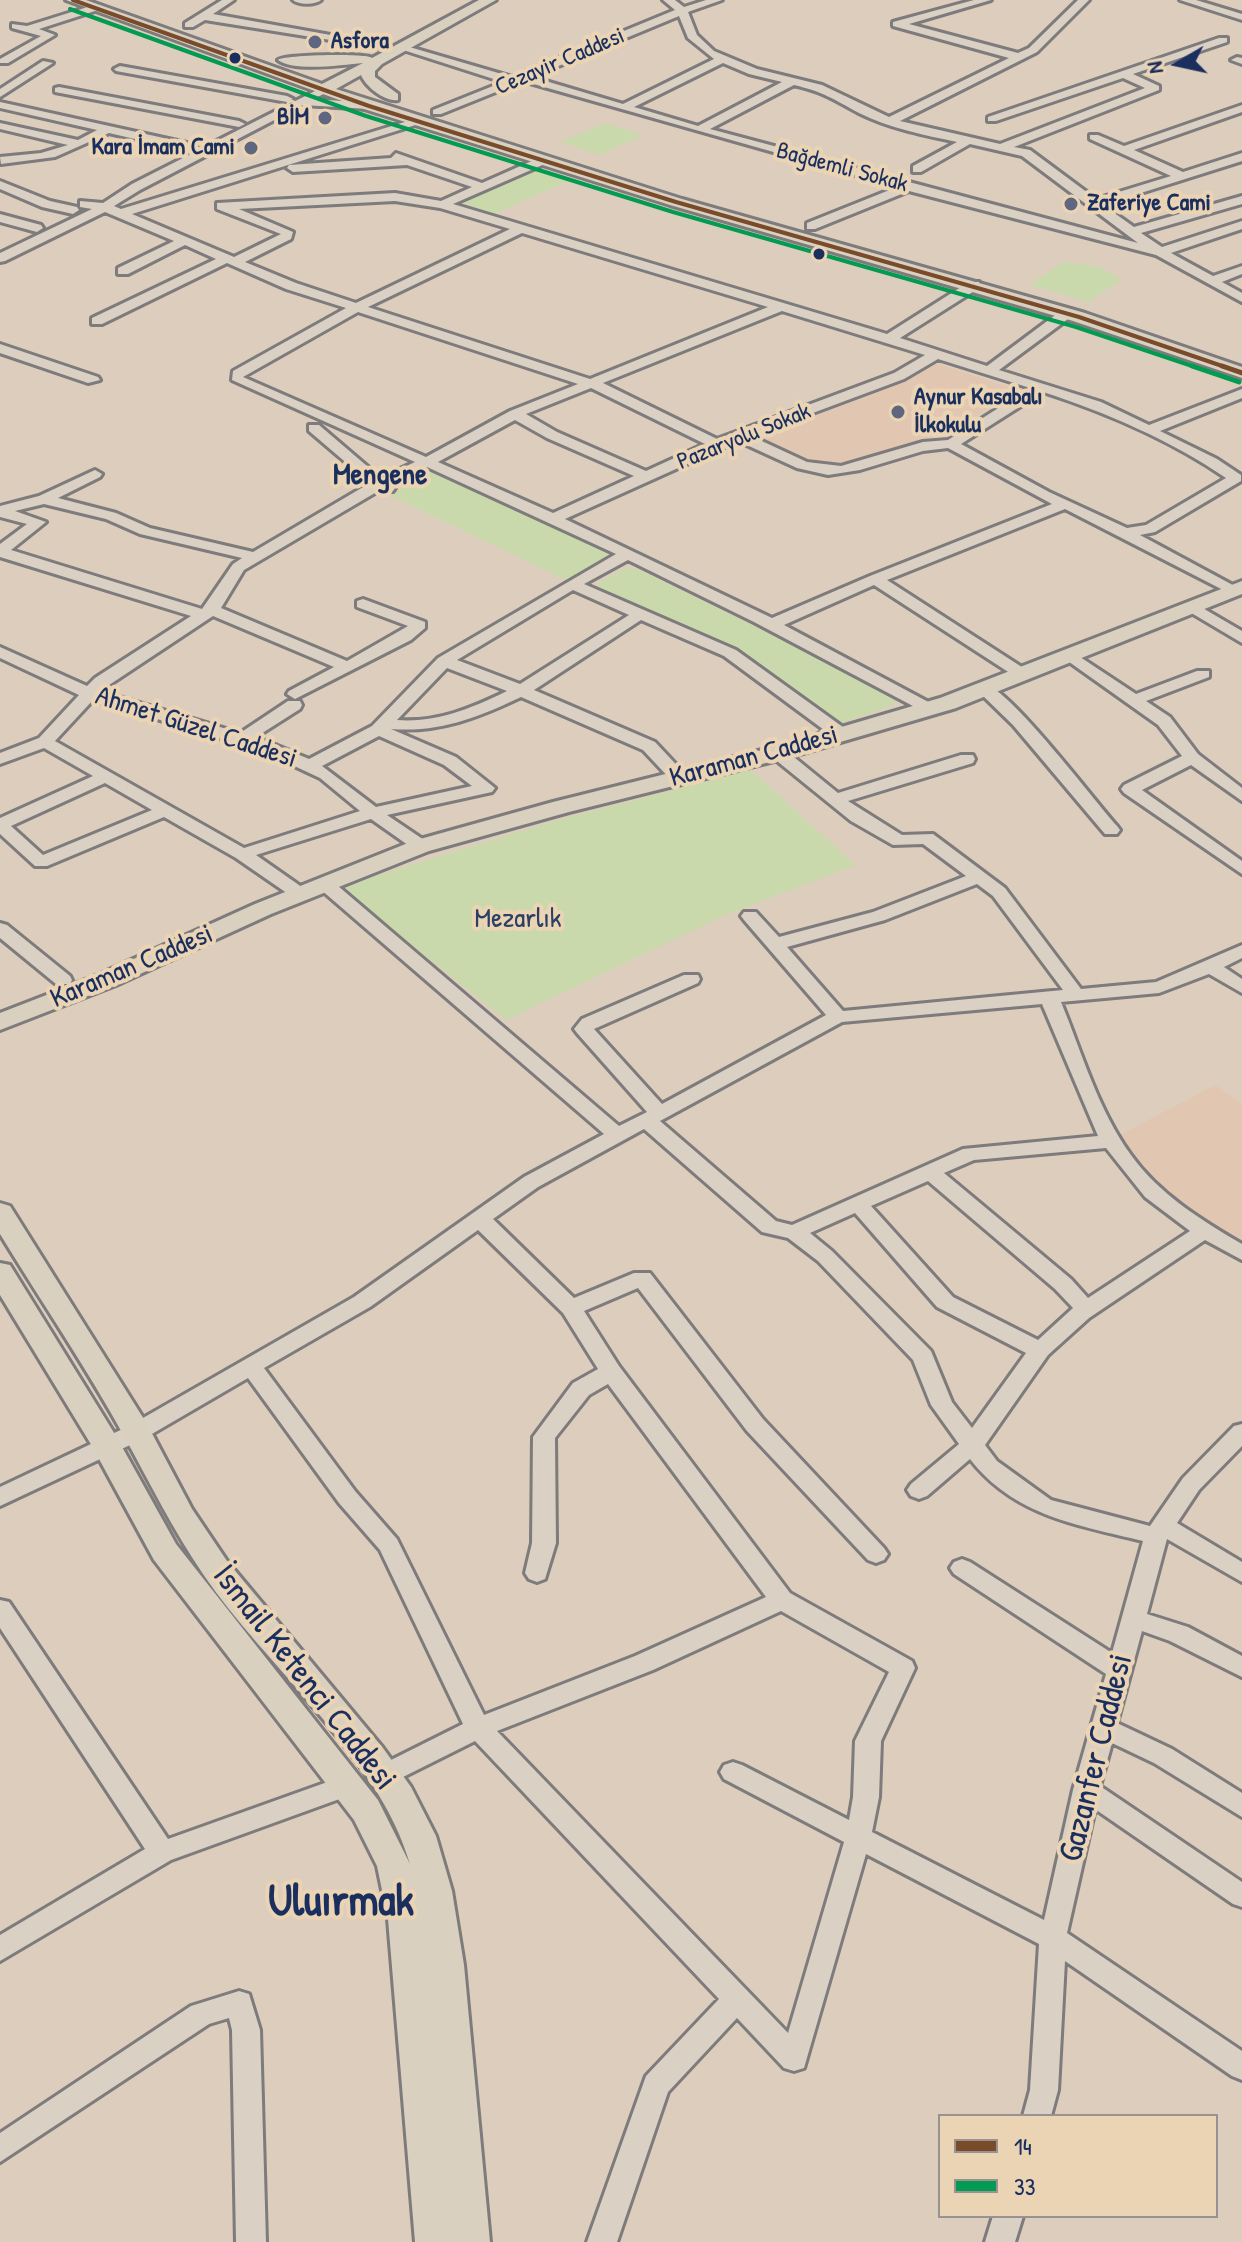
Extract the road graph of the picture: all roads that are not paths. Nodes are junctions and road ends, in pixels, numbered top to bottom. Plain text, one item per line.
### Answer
1 (73, 0) edge
2 (119, 0) edge
3 (229, 0) edge
4 (298, 0) edge
5 (316, 0) edge
6 (472, 0) edge
7 (489, 0) edge
8 (668, 0) edge
9 (717, 0) edge
10 (986, 0) edge
11 (1084, 0) edge
12 (1185, 0) edge
13 (94, 8) junction
14 (682, 10) junction
15 (1242, 17) edge
16 (196, 21) junction
17 (1223, 40) dead end
18 (395, 47) junction
19 (1020, 57) junction
20 (371, 59) junction
21 (723, 59) junction
22 (285, 60) junction
23 (4, 61) dead end
24 (47, 63) dead end
25 (120, 69) dead end
26 (1123, 74) junction
27 (520, 80) junction
28 (793, 81) junction
29 (327, 83) junction
30 (59, 90) dead end
31 (0, 94) edge
32 (393, 97) junction
33 (287, 99) junction
34 (301, 102) junction
35 (0, 105) edge
36 (369, 106) junction
37 (624, 108) junction
38 (1242, 108) edge
39 (437, 112) junction
40 (1229, 113) junction
41 (1242, 117) edge
42 (992, 119) dead end
43 (421, 120) junction
44 (890, 121) junction
45 (239, 124) junction
46 (0, 126) edge
47 (108, 129) junction
48 (699, 130) junction
49 (1094, 137) dead end
50 (967, 141) junction
51 (79, 144) junction
52 (350, 144) junction
53 (191, 148) junction
54 (1000, 148) junction
55 (1124, 150) junction
56 (1242, 157) edge
57 (0, 160) edge
58 (543, 160) junction
59 (409, 161) junction
60 (917, 169) dead end
61 (242, 174) junction
62 (1182, 176) junction
63 (0, 185) edge
64 (480, 186) junction
65 (911, 186) junction
66 (187, 193) junction
67 (1242, 200) edge
68 (442, 205) junction
69 (221, 206) junction
70 (78, 207) junction
71 (105, 207) junction
72 (1092, 213) junction
73 (120, 214) junction
74 (0, 218) edge
75 (1242, 225) edge
76 (811, 226) junction
77 (1052, 226) junction
78 (37, 228) junction
79 (519, 230) junction
80 (1131, 232) junction
81 (182, 242) junction
82 (0, 247) edge
83 (1161, 252) junction
84 (0, 258) edge
85 (228, 261) junction
86 (1242, 270) edge
87 (123, 271) dead end
88 (1212, 281) junction
89 (974, 285) junction
90 (1242, 298) edge
91 (357, 307) junction
92 (780, 307) junction
93 (1067, 313) junction
94 (97, 321) dead end
95 (889, 339) junction
96 (0, 348) edge
97 (937, 354) junction
98 (1242, 356) edge
99 (988, 371) junction
100 (1242, 373) edge
101 (93, 380) dead end
102 (593, 384) junction
103 (1040, 388) junction
104 (1242, 393) edge
105 (515, 414) junction
106 (314, 428) dead end
107 (1147, 431) junction
108 (740, 436) junction
109 (716, 444) junction
110 (951, 444) junction
111 (429, 461) junction
112 (95, 474) dead end
113 (648, 477) junction
114 (384, 486) junction
115 (44, 499) junction
116 (1065, 504) junction
117 (0, 511) edge
118 (551, 520) junction
119 (1126, 533) junction
120 (0, 551) edge
121 (626, 555) junction
122 (255, 557) junction
123 (875, 579) junction
124 (572, 584) junction
125 (1240, 587) edge
126 (363, 604) dead end
127 (1194, 608) junction
128 (208, 613) junction
129 (640, 614) junction
130 (772, 624) junction
131 (1242, 638) edge
132 (0, 652) edge
133 (1071, 656) junction
134 (444, 661) junction
135 (345, 666) junction
136 (1022, 674) junction
137 (1203, 674) dead end
138 (985, 689) junction
139 (522, 691) junction
140 (88, 693) junction
141 (1134, 700) junction
142 (928, 709) junction
143 (381, 727) junction
144 (841, 734) junction
145 (242, 739) junction
146 (45, 742) junction
147 (778, 753) junction
148 (1192, 758) junction
149 (0, 759) edge
150 (967, 759) dead end
151 (309, 766) junction
152 (105, 777) junction
153 (679, 778) junction
154 (1242, 796) edge
155 (835, 800) junction
156 (166, 810) junction
157 (373, 813) junction
158 (0, 824) edge
159 (1111, 830) dead end
160 (421, 846) junction
161 (242, 854) junction
162 (1242, 869) edge
163 (980, 877) junction
164 (325, 884) junction
165 (300, 894) junction
166 (263, 909) junction
167 (750, 916) dead end
168 (0, 929) edge
169 (775, 944) junction
170 (1242, 951) edge
171 (1211, 967) junction
172 (691, 979) dead end
173 (63, 980) junction
174 (1242, 987) edge
175 (1077, 996) junction
176 (1050, 999) junction
177 (0, 1004) edge
178 (838, 1017) junction
179 (0, 1022) edge
180 (652, 1116) junction
181 (617, 1135) junction
182 (1111, 1141) junction
183 (930, 1172) junction
184 (858, 1204) junction
185 (0, 1212) edge
186 (480, 1219) junction
187 (1204, 1231) junction
188 (794, 1232) junction
189 (1242, 1253) edge
190 (0, 1272) edge
191 (571, 1308) junction
192 (1087, 1310) junction
193 (1040, 1350) junction
194 (250, 1365) junction
195 (611, 1372) junction
196 (122, 1438) junction
197 (1238, 1444) edge
198 (972, 1445) junction
199 (919, 1490) dead end
200 (0, 1497) edge
201 (1159, 1531) junction
202 (876, 1554) dead end
203 (962, 1568) dead end
204 (537, 1573) dead end
205 (1242, 1573) edge
206 (782, 1600) junction
207 (0, 1609) edge
208 (1133, 1619) junction
209 (1242, 1667) edge
210 (1119, 1670) junction
211 (478, 1728) junction
212 (1104, 1728) junction
213 (733, 1772) dead end
214 (384, 1775) junction
215 (347, 1786) junction
216 (1086, 1790) junction
217 (1242, 1806) edge
218 (858, 1837) junction
219 (162, 1852) junction
220 (1242, 1896) edge
221 (1053, 1938) junction
222 (0, 1949) edge
223 (737, 1999) junction
224 (1242, 2067) edge
225 (1038, 2114) edge
226 (0, 2149) edge
227 (1007, 2218) edge
228 (251, 2242) edge
229 (434, 2242) edge
230 (471, 2242) edge
231 (602, 2242) edge
232 (1000, 2242) edge

1 - 13 main road
2 - 16 main road
3 - 16 street
4 - 5 street
6 - 18 main road
7 - 18 main road
8 - 14 street
9 - 14 street, Cezayir Caddesi
10 - 19 street
11 - 19 street
12 - 15 street
13 - 23 street
13 - 29 main road
14 - 21 street
14 - 27 street, Cezayir Caddesi
16 - 18 street, Bağdemli Sokak
16 - 22 main road
17 - 26 street
18 - 20 main road
18 - 27 street, Bağdemli Sokak
19 - 44 street
20 - 22 main road
20 - 29 main road
20 - 32 main road
21 - 28 street
21 - 37 street
22 - 29 main road
24 - 31 street
25 - 33 street
26 - 42 street
26 - 54 street
27 - 37 street, Bağdemli Sokak
27 - 39 street, Cezayir Caddesi
28 - 44 street
28 - 48 street
29 - 32 main road
29 - 33 street
29 - 34 street
29 - 36 main road
30 - 45 street
32 - 39 main road
33 - 45 street
34 - 36 street
34 - 71 street
35 - 47 street
36 - 43 main road
37 - 48 street, Bağdemli Sokak
38 - 40 street
39 - 76 main road
40 - 41 street
40 - 55 street
43 - 52 street
43 - 58 main road
44 - 50 street
45 - 53 street
46 - 51 street
47 - 51 street
47 - 53 street
48 - 65 street, Bağdemli Sokak
49 - 55 street
50 - 54 street
50 - 60 street
51 - 57 street
52 - 59 street
52 - 61 street
53 - 70 street
54 - 72 street
55 - 62 street
56 - 62 street
58 - 64 street
58 - 89 main road
59 - 61 street
59 - 64 street
61 - 66 street
62 - 72 street
63 - 70 street
64 - 68 street
65 - 76 street
65 - 77 street, Bağdemli Sokak
66 - 69 street
66 - 73 street
67 - 80 street
68 - 69 street
68 - 79 street
69 - 85 street
70 - 71 street
70 - 78 street
71 - 73 street
71 - 84 street
72 - 77 street
72 - 80 street
73 - 81 street
74 - 78 street
75 - 83 street
76 - 98 main road
77 - 83 street, Bağdemli Sokak
78 - 82 street
79 - 91 street
79 - 92 street
80 - 83 street
81 - 85 street
81 - 87 street
83 - 88 street
85 - 91 street
85 - 94 street
86 - 88 street
88 - 90 street
89 - 93 main road
89 - 95 street
91 - 102 street
91 - 111 street
92 - 95 street
92 - 102 street
93 - 99 street
93 - 100 main road
95 - 97 street
96 - 101 street
97 - 99 street
97 - 108 street, Pazaryolu Sokak
99 - 103 street
102 - 105 street
102 - 109 street
103 - 107 street
103 - 110 street
104 - 107 street
105 - 111 street
105 - 113 street
106 - 114 street
107 - 119 street
108 - 109 street, Pazaryolu Sokak
108 - 110 street
109 - 113 street, Pazaryolu Sokak
110 - 116 street
111 - 114 street
111 - 118 street
112 - 115 street
113 - 118 street, Pazaryolu Sokak
114 - 122 street
115 - 117 street
115 - 122 street
116 - 119 street
116 - 123 street
117 - 120 street
118 - 121 street
119 - 125 street
120 - 128 street
121 - 124 street
121 - 130 street
122 - 128 street
123 - 130 street
123 - 136 street
124 - 129 street
124 - 134 street
125 - 127 main road, Karaman Caddesi
126 - 135 street
127 - 131 street
127 - 133 main road, Karaman Caddesi
128 - 135 street
128 - 140 street
129 - 139 street
129 - 144 street
130 - 142 street
132 - 140 street, Ahmet Güzel Caddesi
133 - 136 main road, Karaman Caddesi
133 - 141 street
134 - 139 street
134 - 143 street
135 - 145 street
136 - 138 main road, Karaman Caddesi
137 - 141 street
138 - 142 main road, Karaman Caddesi
138 - 159 street
139 - 143 street
139 - 153 street
140 - 145 street, Ahmet Güzel Caddesi
140 - 146 street
141 - 148 street
142 - 144 main road, Karaman Caddesi
143 - 151 street
143 - 157 street
144 - 147 main road, Karaman Caddesi
145 - 151 street, Ahmet Güzel Caddesi
146 - 149 street
146 - 152 street
147 - 153 main road, Karaman Caddesi
147 - 155 street
148 - 154 street
148 - 162 street
150 - 155 street
151 - 157 street, Ahmet Güzel Caddesi
152 - 156 street
152 - 158 street
153 - 160 main road, Karaman Caddesi
155 - 163 street
156 - 158 street
156 - 161 street
157 - 160 street, Ahmet Güzel Caddesi
157 - 161 street
160 - 164 main road, Karaman Caddesi
161 - 165 street
163 - 169 street
163 - 175 street
164 - 165 main road, Karaman Caddesi
164 - 181 street
165 - 166 main road, Karaman Caddesi
166 - 173 main road, Karaman Caddesi
166 - 179 main road, Karaman Caddesi
167 - 169 street
168 - 173 street
169 - 178 street
170 - 171 street
171 - 174 street
171 - 175 street
172 - 180 street
173 - 177 main road, Karaman Caddesi
175 - 176 street
176 - 178 street
176 - 182 street
178 - 180 street
180 - 181 street
180 - 188 street
181 - 186 street
182 - 183 street
182 - 187 street
183 - 184 street
183 - 192 street
184 - 188 street
184 - 193 street
185 - 196 main road, İsmail Ketenci Caddesi
186 - 191 street
186 - 194 street
187 - 189 street
187 - 192 street
188 - 198 street
190 - 196 main road, İsmail Ketenci Caddesi
191 - 195 street
191 - 202 street
192 - 193 street
193 - 198 street
194 - 196 street
194 - 211 street
195 - 204 street
195 - 206 street
196 - 200 street
196 - 214 main road, İsmail Ketenci Caddesi
196 - 215 main road, İsmail Ketenci Caddesi
197 - 201 street, Gazanfer Caddesi
198 - 199 street
198 - 201 street
201 - 205 street
201 - 208 street, Gazanfer Caddesi
203 - 210 street
206 - 211 street
206 - 218 street
207 - 219 street
208 - 209 street
208 - 210 street, Gazanfer Caddesi
210 - 212 street, Gazanfer Caddesi
211 - 214 street
211 - 223 street
212 - 216 street, Gazanfer Caddesi
212 - 217 street
213 - 218 street
214 - 230 main road, İsmail Ketenci Caddesi
215 - 219 street
215 - 229 main road, İsmail Ketenci Caddesi
216 - 220 street
216 - 221 street, Gazanfer Caddesi
218 - 221 street
218 - 223 street
219 - 222 street
221 - 224 street
221 - 225 street, Gazanfer Caddesi
223 - 231 street
226 - 228 street
227 - 232 street

